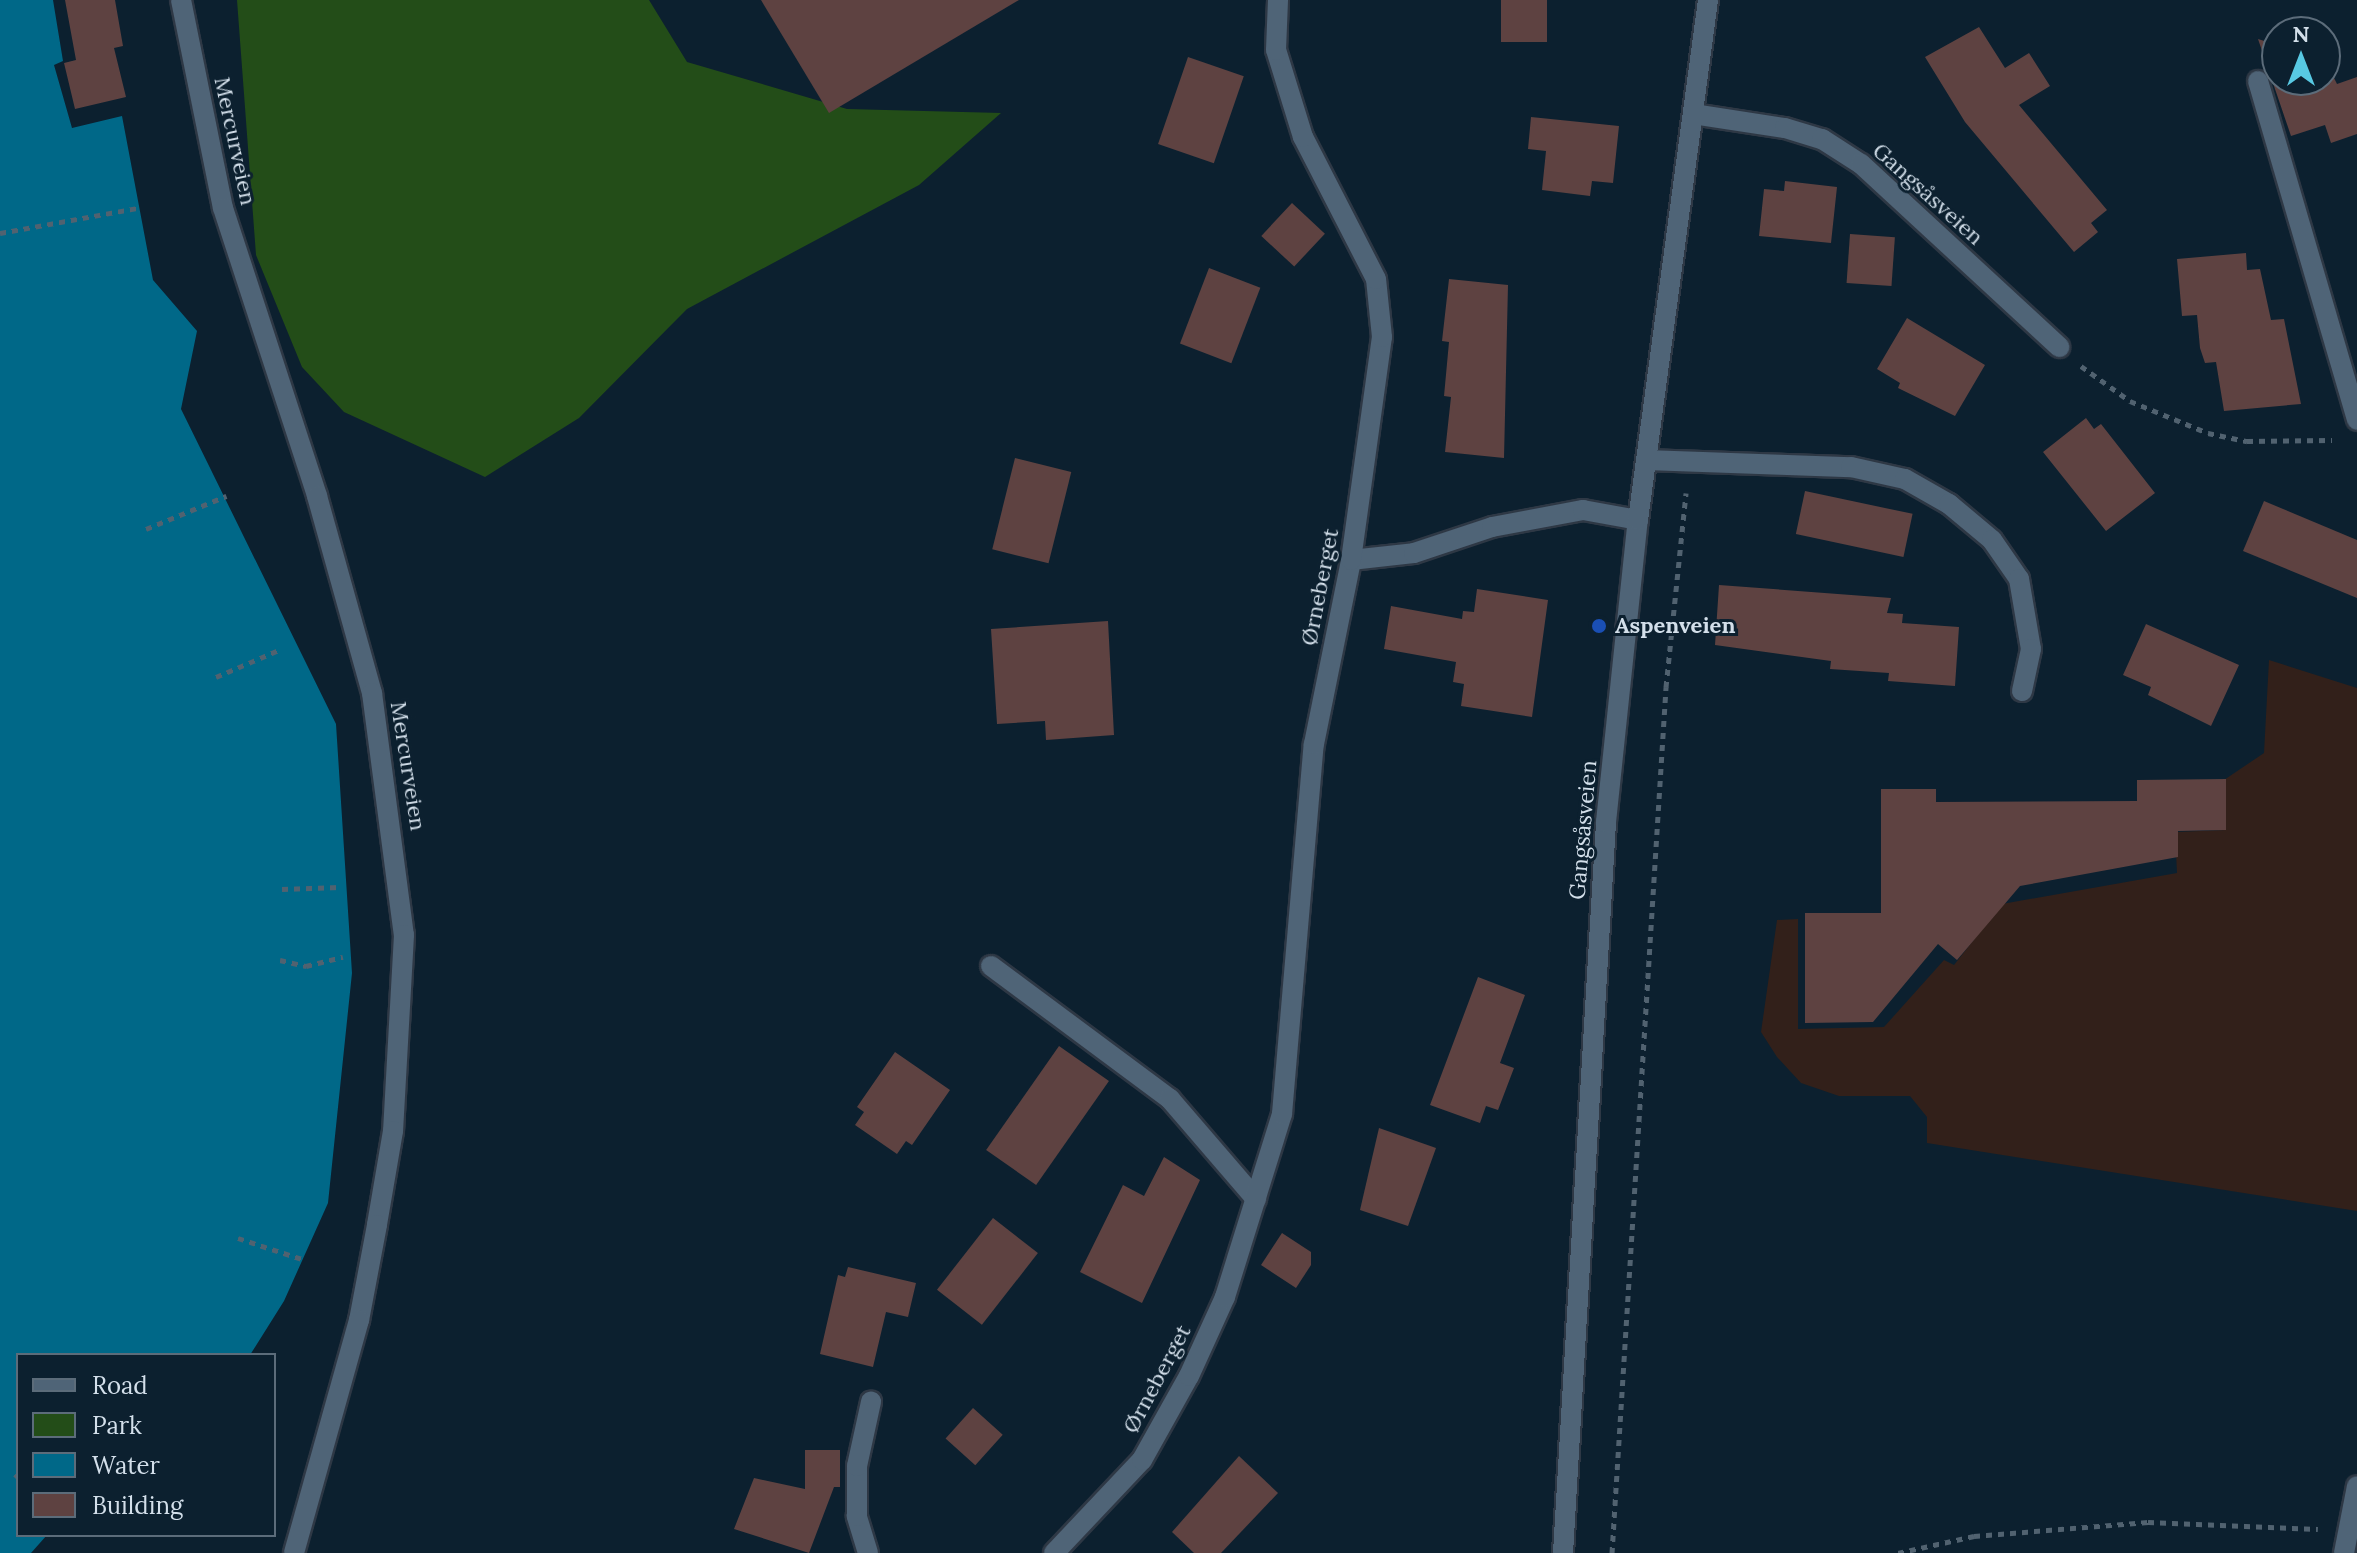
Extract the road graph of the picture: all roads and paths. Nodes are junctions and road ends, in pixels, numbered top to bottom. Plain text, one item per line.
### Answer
1 (181, 0) edge
2 (1278, 0) edge
3 (1708, 0) edge
4 (2258, 81) dead end
5 (1693, 114) junction
6 (137, 208) dead end
7 (0, 233) edge
8 (2059, 347) joint
9 (2357, 420) edge
10 (2344, 439) dead end
11 (1646, 460) junction
12 (1689, 462) junction
13 (226, 496) dead end
14 (1638, 520) junction
15 (146, 529) dead end
16 (1351, 560) junction
17 (279, 650) dead end
18 (216, 677) dead end
19 (2022, 691) dead end
20 (340, 887) dead end
21 (282, 889) dead end
22 (343, 957) dead end
23 (280, 960) dead end
24 (991, 966) dead end
25 (1256, 1199) junction
26 (238, 1238) dead end
27 (302, 1259) dead end
28 (871, 1402) dead end
29 (2357, 1486) edge
30 (2327, 1530) dead end
31 (294, 1553) edge
32 (868, 1553) edge
33 (1054, 1553) edge
34 (1563, 1553) edge
35 (1612, 1553) edge
36 (1898, 1553) edge
37 (2344, 1553) edge

1 - 31 street, Mercurveien
2 - 16 street, Ørneberget
3 - 5 street, Gangsåsveien
4 - 9 street
5 - 8 street, Gangsåsveien
5 - 11 street, Gangsåsveien
6 - 7 path
8 - 10 path
11 - 12 street
11 - 14 street, Gangsåsveien
12 - 19 street
12 - 35 path
13 - 15 path
14 - 16 street
14 - 34 street, Gangsåsveien
16 - 25 street, Ørneberget
17 - 18 path
20 - 21 path
22 - 23 path
24 - 25 street
25 - 33 street, Ørneberget
26 - 27 path
28 - 32 street
29 - 37 street
30 - 36 path

